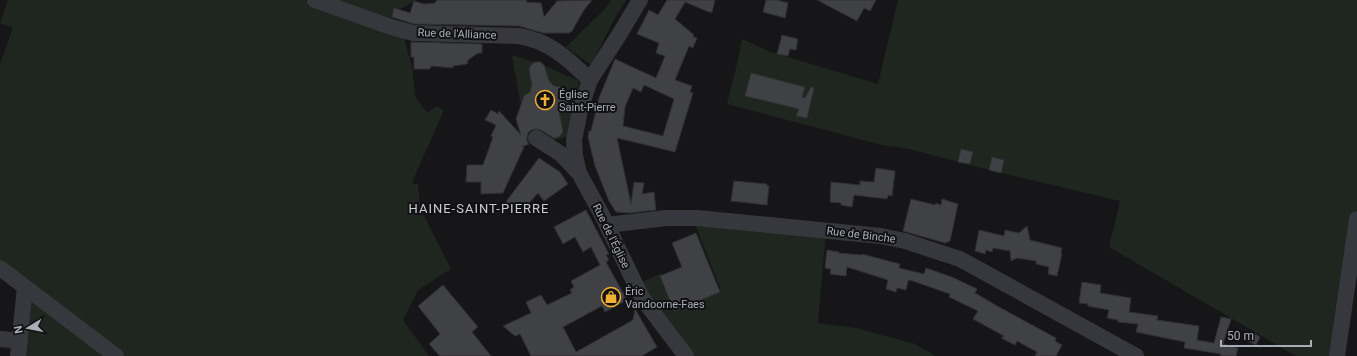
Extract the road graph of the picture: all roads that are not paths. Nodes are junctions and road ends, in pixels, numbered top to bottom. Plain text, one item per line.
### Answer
1 (315, 0) edge
2 (640, 0) edge
3 (590, 80) junction
4 (536, 138) dead end
5 (580, 173) junction
6 (1357, 219) edge
7 (607, 225) junction
8 (0, 268) edge
9 (25, 287) junction
10 (0, 339) edge
11 (19, 348) edge
12 (116, 356) edge
13 (686, 356) edge
14 (1136, 356) edge
15 (1337, 356) edge

1 - 3 street, Rue de l'Alliance
2 - 3 street, Rue de l'Église
3 - 5 street, Rue de l'Église
4 - 5 street, Rue de l'Église
5 - 7 street, Rue de l'Église
6 - 15 street
7 - 13 street, Rue de l'Église
7 - 14 street, Rue de Binche
8 - 9 street
9 - 11 street
9 - 12 street
10 - 11 street

